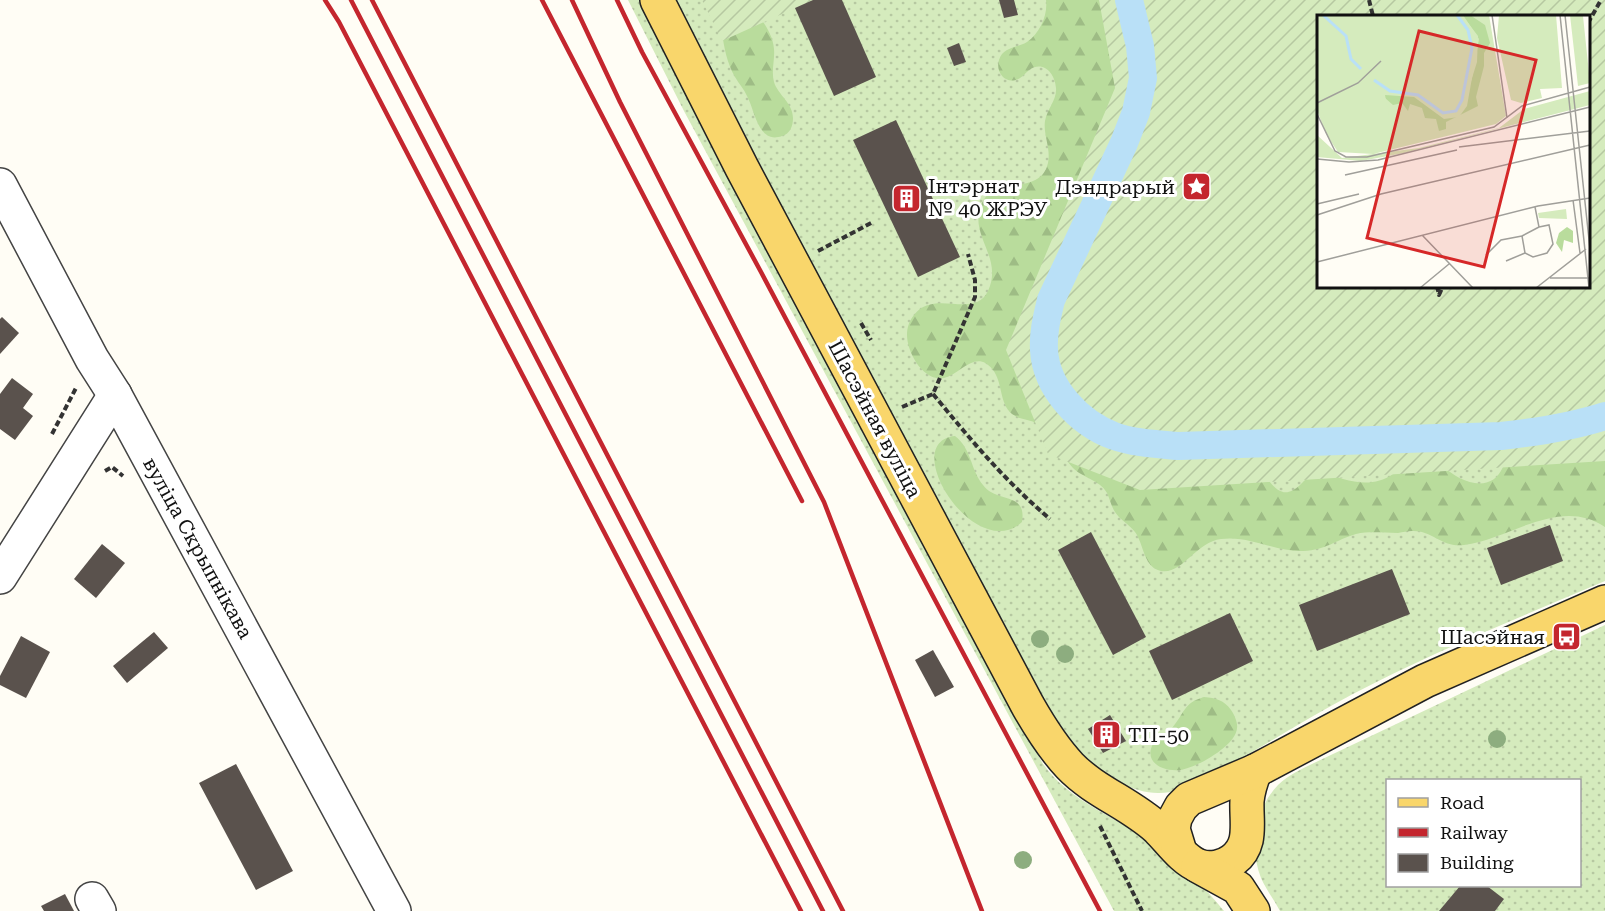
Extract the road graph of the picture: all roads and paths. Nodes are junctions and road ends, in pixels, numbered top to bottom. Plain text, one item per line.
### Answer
1 (657, 0) edge
2 (1369, 0) edge
3 (1601, 0) edge
4 (1373, 15) edge
5 (1590, 20) edge
6 (0, 185) edge
7 (873, 222) dead end
8 (814, 253) dead end
9 (968, 254) dead end
10 (857, 319) dead end
11 (873, 344) dead end
12 (933, 394) junction
13 (115, 395) junction
14 (896, 399) dead end
15 (95, 475) dead end
16 (126, 478) dead end
17 (1050, 519) dead end
18 (0, 577) edge
19 (1605, 602) edge
20 (1255, 771) junction
21 (1195, 797) junction
22 (1130, 808) junction
23 (1097, 819) dead end
24 (1246, 831) junction
25 (1189, 859) junction
26 (1249, 903) edge
27 (394, 911) edge
28 (1142, 911) edge

1 - 22 main road, Шасэйная вуліца
2 - 4 path
3 - 5 path
6 - 13 street, вуліца Скрыпнікава
7 - 8 path
9 - 12 path
10 - 11 path
12 - 14 path
12 - 17 path
13 - 18 street
13 - 27 street, вуліца Скрыпнікава
15 - 16 path
19 - 20 main road
20 - 21 main road
20 - 24 main road
21 - 22 main road
21 - 24 main road
21 - 25 main road
22 - 25 main road, Шасэйная вуліца
23 - 28 path
24 - 25 main road
24 - 26 main road
25 - 26 main road, Шасэйная вуліца

